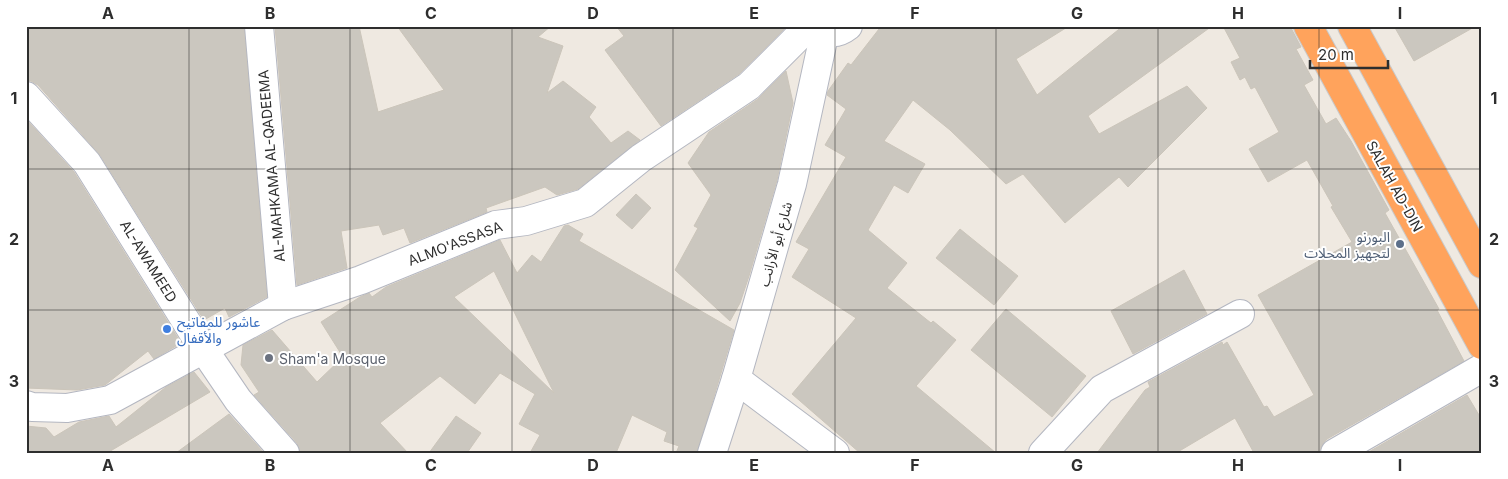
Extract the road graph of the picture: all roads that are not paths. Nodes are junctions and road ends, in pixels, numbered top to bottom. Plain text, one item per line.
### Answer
1 (260, 26) edge
2 (1308, 26) edge
3 (1352, 26) edge
4 (825, 27) edge
5 (26, 96) edge
6 (1482, 264) edge
7 (283, 306) junction
8 (1240, 314) dead end
9 (1482, 345) edge
10 (204, 350) junction
11 (1482, 368) edge
12 (736, 380) junction
13 (26, 405) edge
14 (285, 453) edge
15 (712, 453) edge
16 (835, 453) edge
17 (1043, 453) edge
18 (1335, 453) edge

1 - 7 street, AL-MAHKAMA AL-QADEEMA
2 - 9 highway, SALAH AD-DIN
3 - 6 highway
4 - 7 street, ALMO'ASSASA
4 - 12 street, شارع أبو الأرانب
5 - 10 street, AL-AWAMEED
7 - 10 street, ALMO'ASSASA
8 - 17 street
10 - 13 street, ALMO'ASSASA
10 - 14 street, AL-AWAMEED
11 - 18 street
12 - 15 street, شارع أبو الأرانب
12 - 16 street

